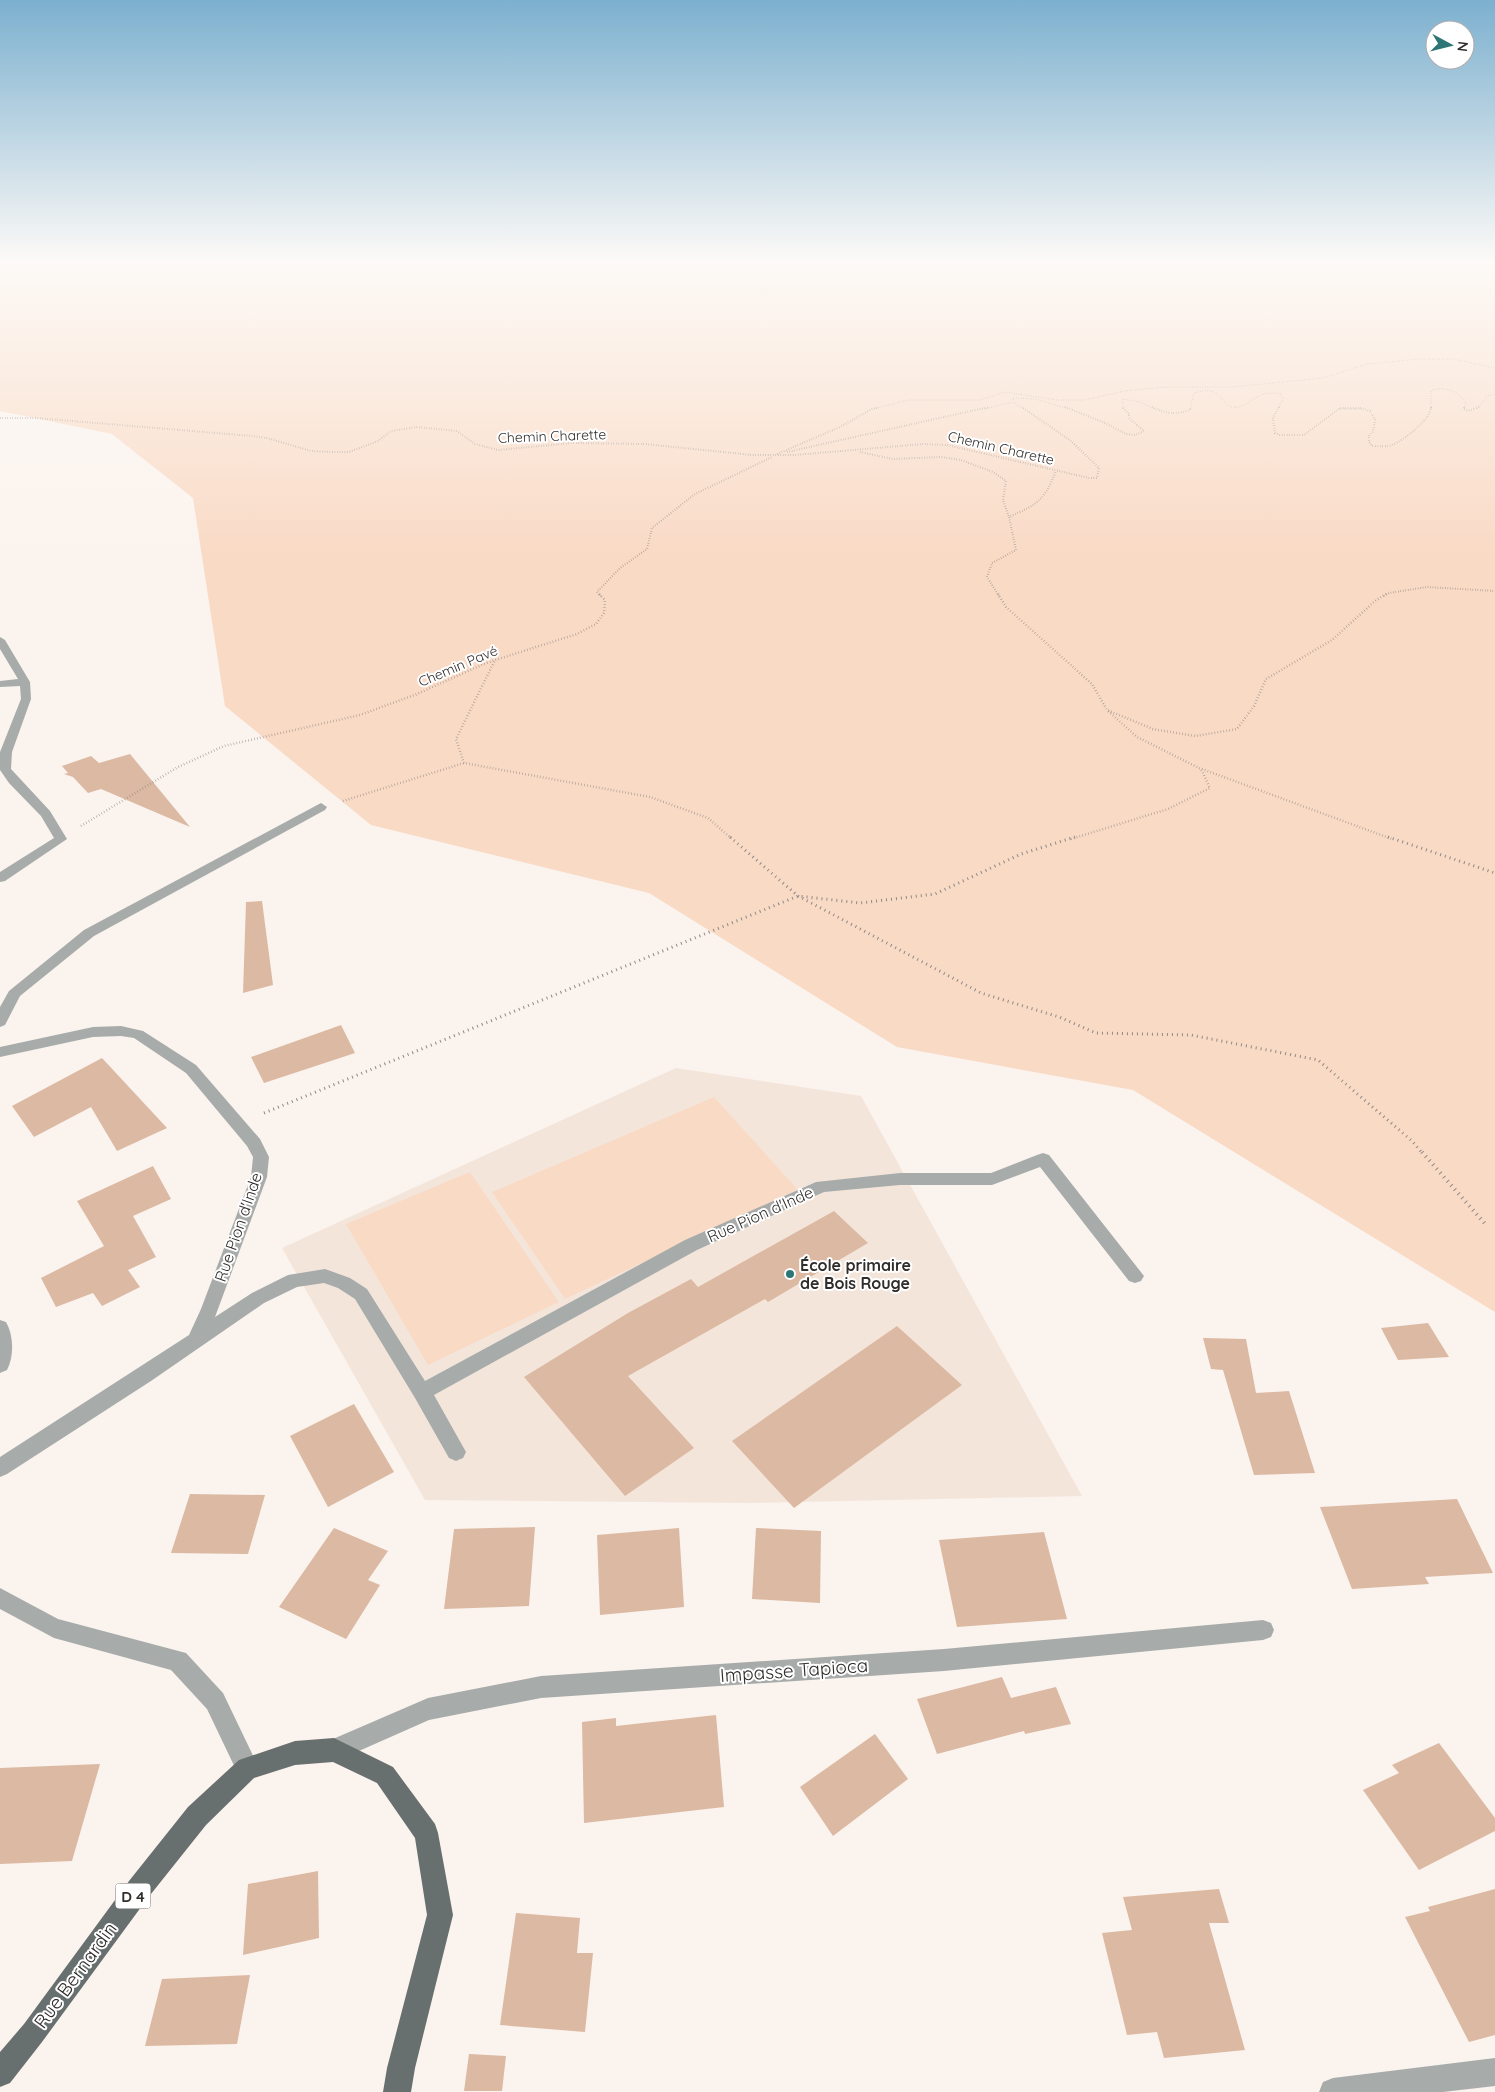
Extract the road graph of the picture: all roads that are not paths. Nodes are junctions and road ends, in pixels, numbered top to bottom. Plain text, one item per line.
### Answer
1 (0, 640) edge
2 (25, 682) junction
3 (0, 684) edge
4 (321, 807) road end
5 (0, 878) edge
6 (0, 1022) edge
7 (0, 1052) edge
8 (1135, 1276) dead end
9 (0, 1327) edge
10 (196, 1339) junction
11 (0, 1364) edge
12 (422, 1392) junction
13 (456, 1452) dead end
14 (0, 1468) edge
15 (0, 1598) edge
16 (1263, 1630) dead end
17 (334, 1750) junction
18 (247, 1768) junction
19 (1495, 2072) edge
20 (0, 2073) edge
21 (397, 2092) edge
22 (1333, 2092) edge

1 - 2 street
2 - 3 street
2 - 5 street
4 - 6 street
7 - 10 street, Rue Pion d'Inde
8 - 12 street, Rue Pion d'Inde
9 - 11 street
10 - 12 street
10 - 14 street
12 - 13 street
15 - 18 street
16 - 17 street, Impasse Tapioca
17 - 18 main road, Rue Bernardin / D 4
17 - 21 main road
18 - 20 main road, Rue Bernardin / D 4
19 - 22 street

